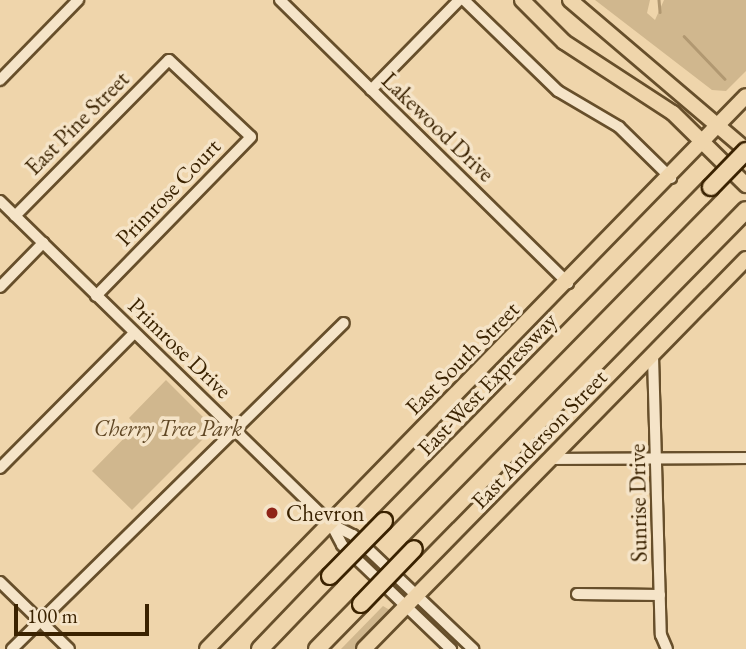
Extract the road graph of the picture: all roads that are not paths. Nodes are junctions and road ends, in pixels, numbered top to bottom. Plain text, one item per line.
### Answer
1 (78, 0) edge
2 (280, 0) edge
3 (462, 0) edge
4 (522, 0) edge
5 (569, 0) edge
6 (169, 60) joint
7 (0, 79) edge
8 (371, 90) junction
9 (746, 96) edge
10 (719, 124) junction
11 (704, 143) junction
12 (746, 150) edge
13 (671, 177) junction
14 (746, 185) edge
15 (0, 201) edge
16 (743, 213) edge
17 (15, 216) junction
18 (43, 243) junction
19 (746, 260) edge
20 (568, 283) junction
21 (0, 287) edge
22 (96, 296) junction
23 (344, 323) dead end
24 (134, 332) junction
25 (653, 356) junction
26 (234, 430) junction
27 (659, 458) junction
28 (746, 458) edge
29 (551, 459) junction
30 (0, 468) edge
31 (331, 524) junction
32 (0, 582) edge
33 (577, 594) dead end
34 (417, 595) junction
35 (660, 595) junction
36 (406, 606) junction
37 (40, 621) junction
38 (12, 649) edge
39 (69, 649) edge
40 (207, 649) edge
41 (260, 649) edge
42 (317, 649) edge
43 (364, 649) edge
44 (451, 649) edge
45 (473, 649) edge
46 (667, 649) edge

1 - 7 street
2 - 8 street, Lakewood Drive
3 - 8 street
3 - 13 street
4 - 11 main road
5 - 10 main road
6 - 17 street, East Pine Street
6 - 22 street, Primrose Court
8 - 20 street, Lakewood Drive
9 - 10 main road, East South Street
10 - 11 main road, East South Street
10 - 12 main road
11 - 13 main road, East South Street
11 - 14 main road
12 - 41 highway, East-West Expressway, bridge
13 - 20 main road, East South Street
15 - 17 street, Primrose Drive
16 - 42 highway, bridge
17 - 18 street, Primrose Drive
18 - 21 street
18 - 22 street, Primrose Drive
19 - 25 main road, East Anderson Street
20 - 31 main road, East South Street
22 - 24 street, Primrose Drive
23 - 26 street
24 - 26 street, Primrose Drive
24 - 30 street
25 - 27 street, Sunrise Drive
25 - 29 main road, East Anderson Street
26 - 31 street, Primrose Drive
26 - 37 street
27 - 28 street
27 - 29 street
27 - 35 street, Sunrise Drive
29 - 34 main road, East Anderson Street
31 - 34 street, Primrose Drive
31 - 36 street, Primrose Drive
31 - 40 main road, East South Street
32 - 37 street
33 - 35 street
34 - 36 main road, East Anderson Street
34 - 45 street, Primrose Drive
35 - 46 street, Sunrise Drive
36 - 43 main road, East Anderson Street
36 - 44 street, Primrose Drive
37 - 38 street
37 - 39 street

